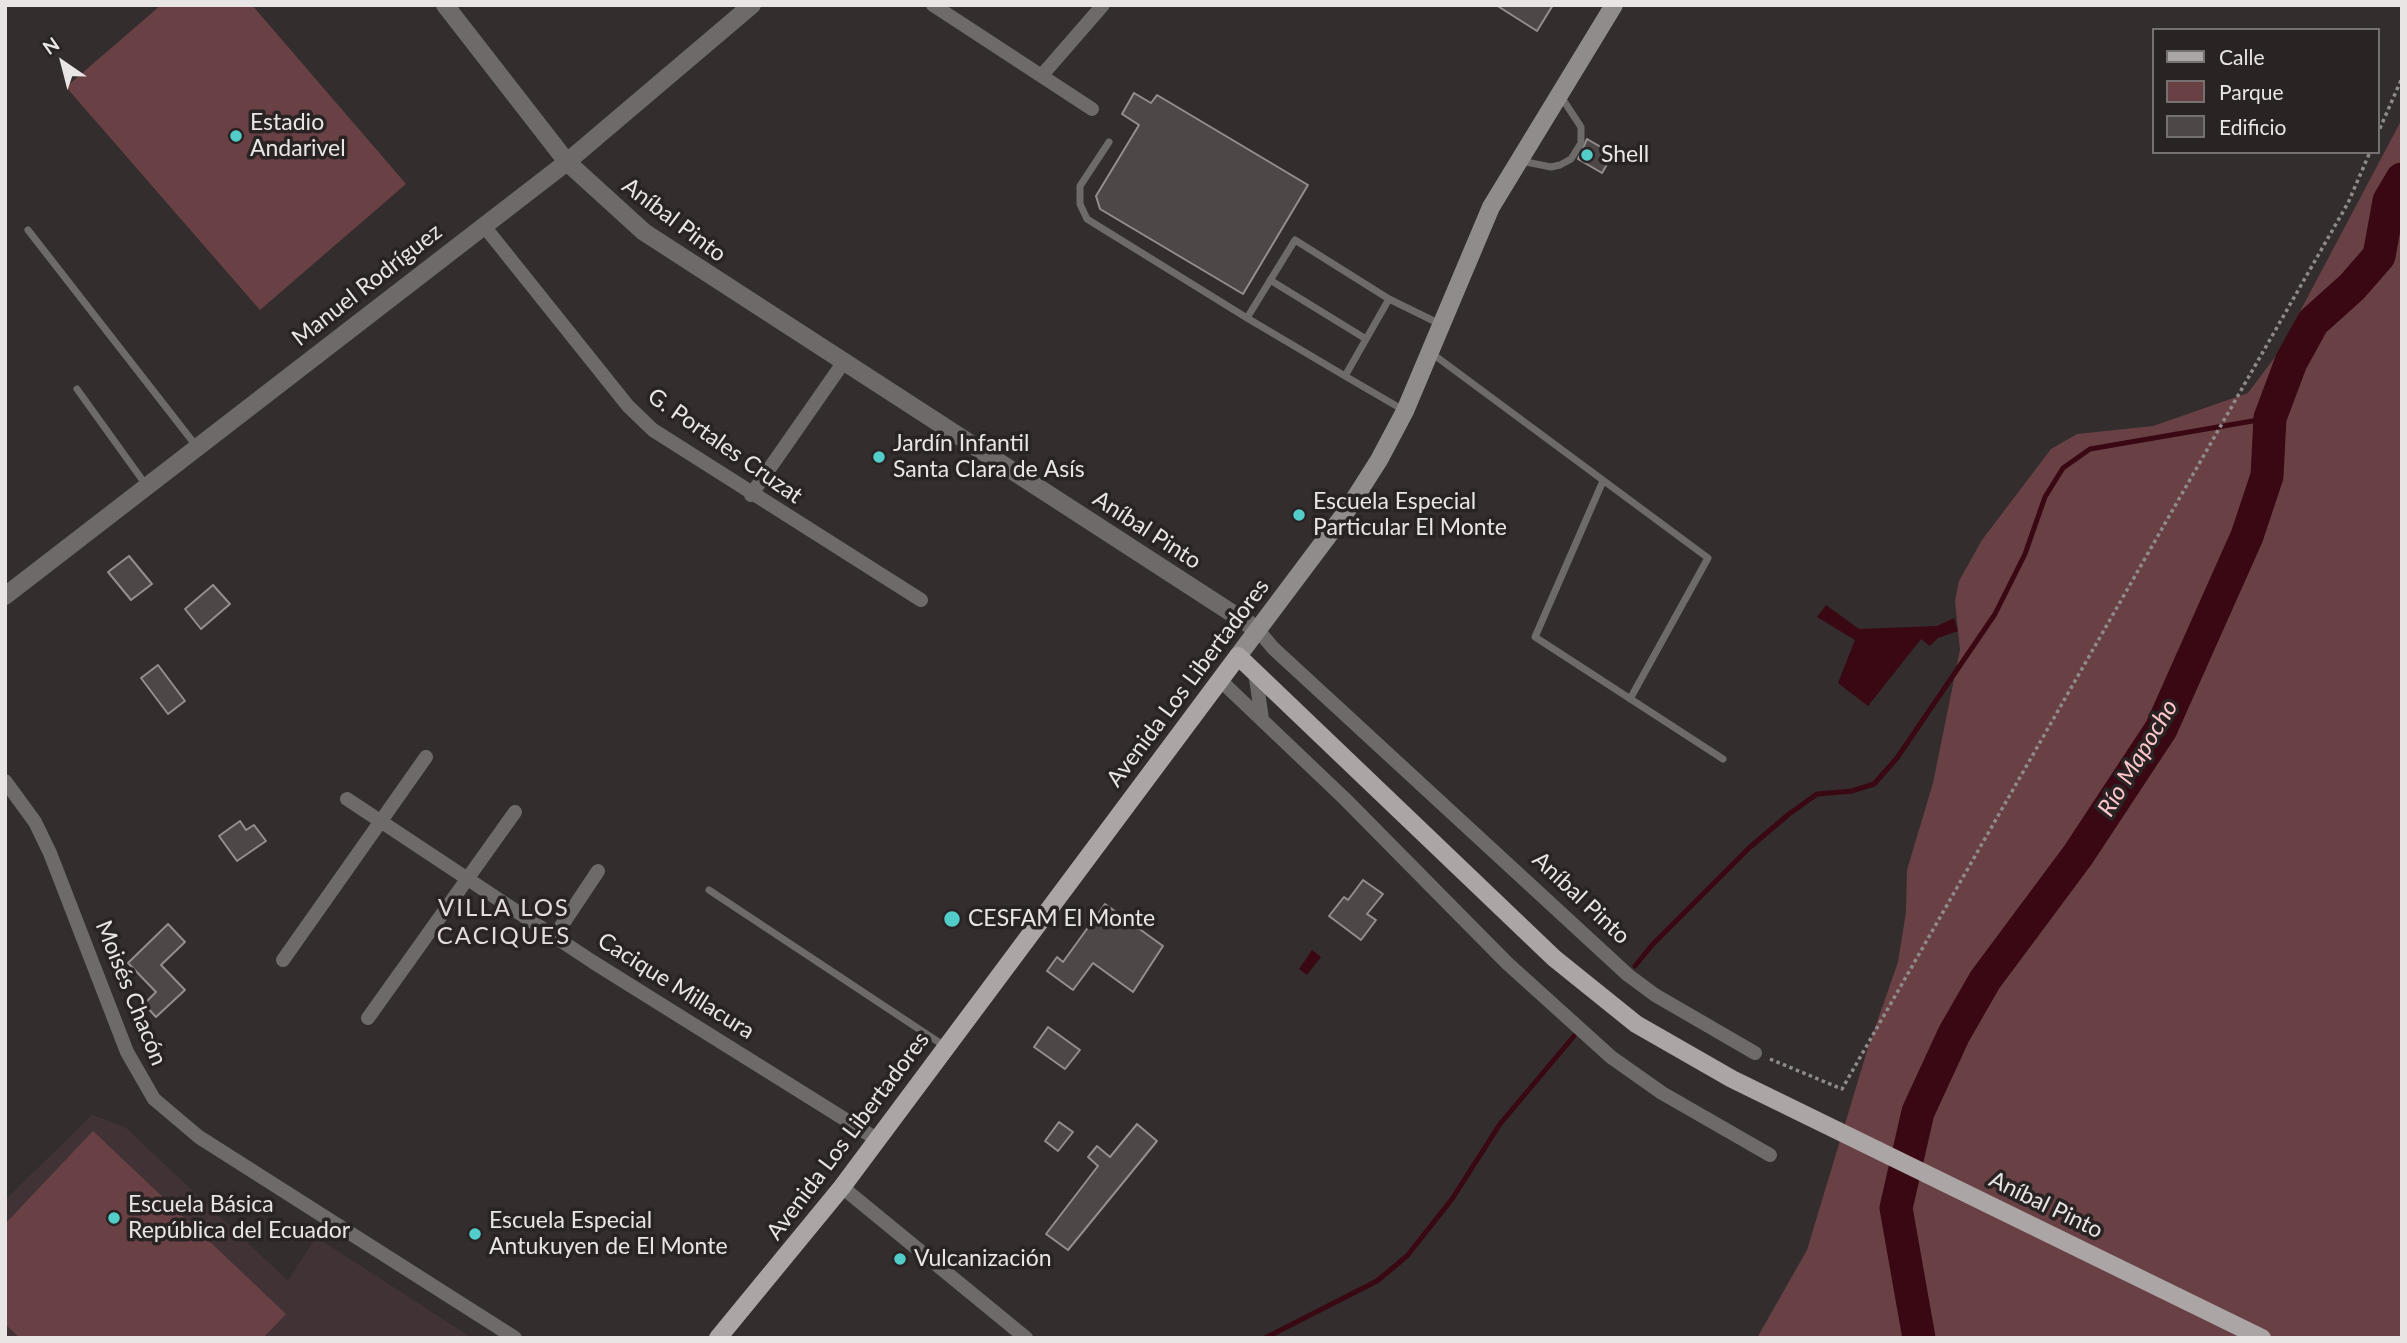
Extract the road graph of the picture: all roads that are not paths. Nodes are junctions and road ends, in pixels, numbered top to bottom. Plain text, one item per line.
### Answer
1 (445, 5) edge
2 (752, 5) edge
3 (933, 5) edge
4 (1103, 5) edge
5 (1614, 5) edge
6 (1043, 74) junction
7 (1559, 94) junction
8 (1092, 109) dead end
9 (1109, 142) dead end
10 (1517, 160) junction
11 (567, 162) junction
12 (484, 226) junction
13 (29, 230) dead end
14 (1270, 280) junction
15 (1389, 299) junction
16 (1247, 318) junction
17 (1440, 324) junction
18 (1366, 339) junction
19 (1430, 352) junction
20 (842, 363) junction
21 (1345, 376) junction
22 (77, 389) dead end
23 (1405, 411) junction
24 (197, 448) junction
25 (1603, 481) junction
26 (147, 487) junction
27 (751, 495) junction
28 (5, 596) edge
29 (921, 600) dead end
30 (1258, 630) junction
31 (1238, 656) junction
32 (1255, 672) junction
33 (1220, 680) junction
34 (1630, 699) junction
35 (1262, 721) junction
36 (426, 757) dead end
37 (1723, 759) dead end
38 (5, 780) edge
39 (347, 799) dead end
40 (515, 812) dead end
41 (381, 821) junction
42 (598, 872) dead end
43 (467, 879) junction
44 (709, 890) dead end
45 (554, 937) junction
46 (283, 960) dead end
47 (368, 1018) dead end
48 (947, 1047) junction
49 (1755, 1053) road end
50 (878, 1140) junction
51 (1770, 1155) dead end
52 (842, 1187) junction
53 (515, 1338) edge
54 (718, 1338) edge
55 (1026, 1338) edge
56 (2262, 1338) edge

1 - 11 street, Aníbal Pinto
2 - 11 street, Manuel Rodríguez
3 - 6 street
4 - 6 street
5 - 7 main road, Avenida Los Libertadores
6 - 8 street
7 - 10 main road, Avenida Los Libertadores
7 - 10 lane
9 - 16 lane
10 - 17 main road, Avenida Los Libertadores
11 - 12 street, Manuel Rodríguez
11 - 20 street, Aníbal Pinto
12 - 24 street, Manuel Rodríguez
12 - 27 street, G. Portales Cruzat
13 - 24 lane
14 - 15 lane
14 - 16 lane
14 - 18 lane
15 - 17 lane
15 - 18 lane
16 - 21 lane
17 - 19 main road, Avenida Los Libertadores
18 - 21 lane
19 - 23 main road, Avenida Los Libertadores
19 - 25 lane
20 - 27 street
20 - 30 street, Aníbal Pinto
21 - 23 lane
22 - 26 lane
23 - 30 main road, Avenida Los Libertadores
24 - 26 street, Manuel Rodríguez
25 - 34 lane
25 - 34 lane
26 - 28 street, Manuel Rodríguez
27 - 29 street, G. Portales Cruzat
30 - 31 main road, Avenida Los Libertadores
30 - 49 street, Aníbal Pinto
31 - 32 main road, Aníbal Pinto
31 - 33 main road, Avenida Los Libertadores
32 - 35 street
32 - 56 main road, Aníbal Pinto
33 - 35 street
33 - 48 main road, Avenida Los Libertadores
34 - 37 lane
35 - 51 street
36 - 41 street
38 - 53 street, Moisés Chacón
39 - 41 street, Cacique Millacura
40 - 43 street
41 - 43 street, Cacique Millacura
41 - 46 street
42 - 45 street
43 - 45 street, Cacique Millacura
43 - 47 street
44 - 48 lane
45 - 50 street, Cacique Millacura
48 - 50 main road, Avenida Los Libertadores
50 - 52 main road, Avenida Los Libertadores
52 - 54 main road, Avenida Los Libertadores
52 - 55 street

